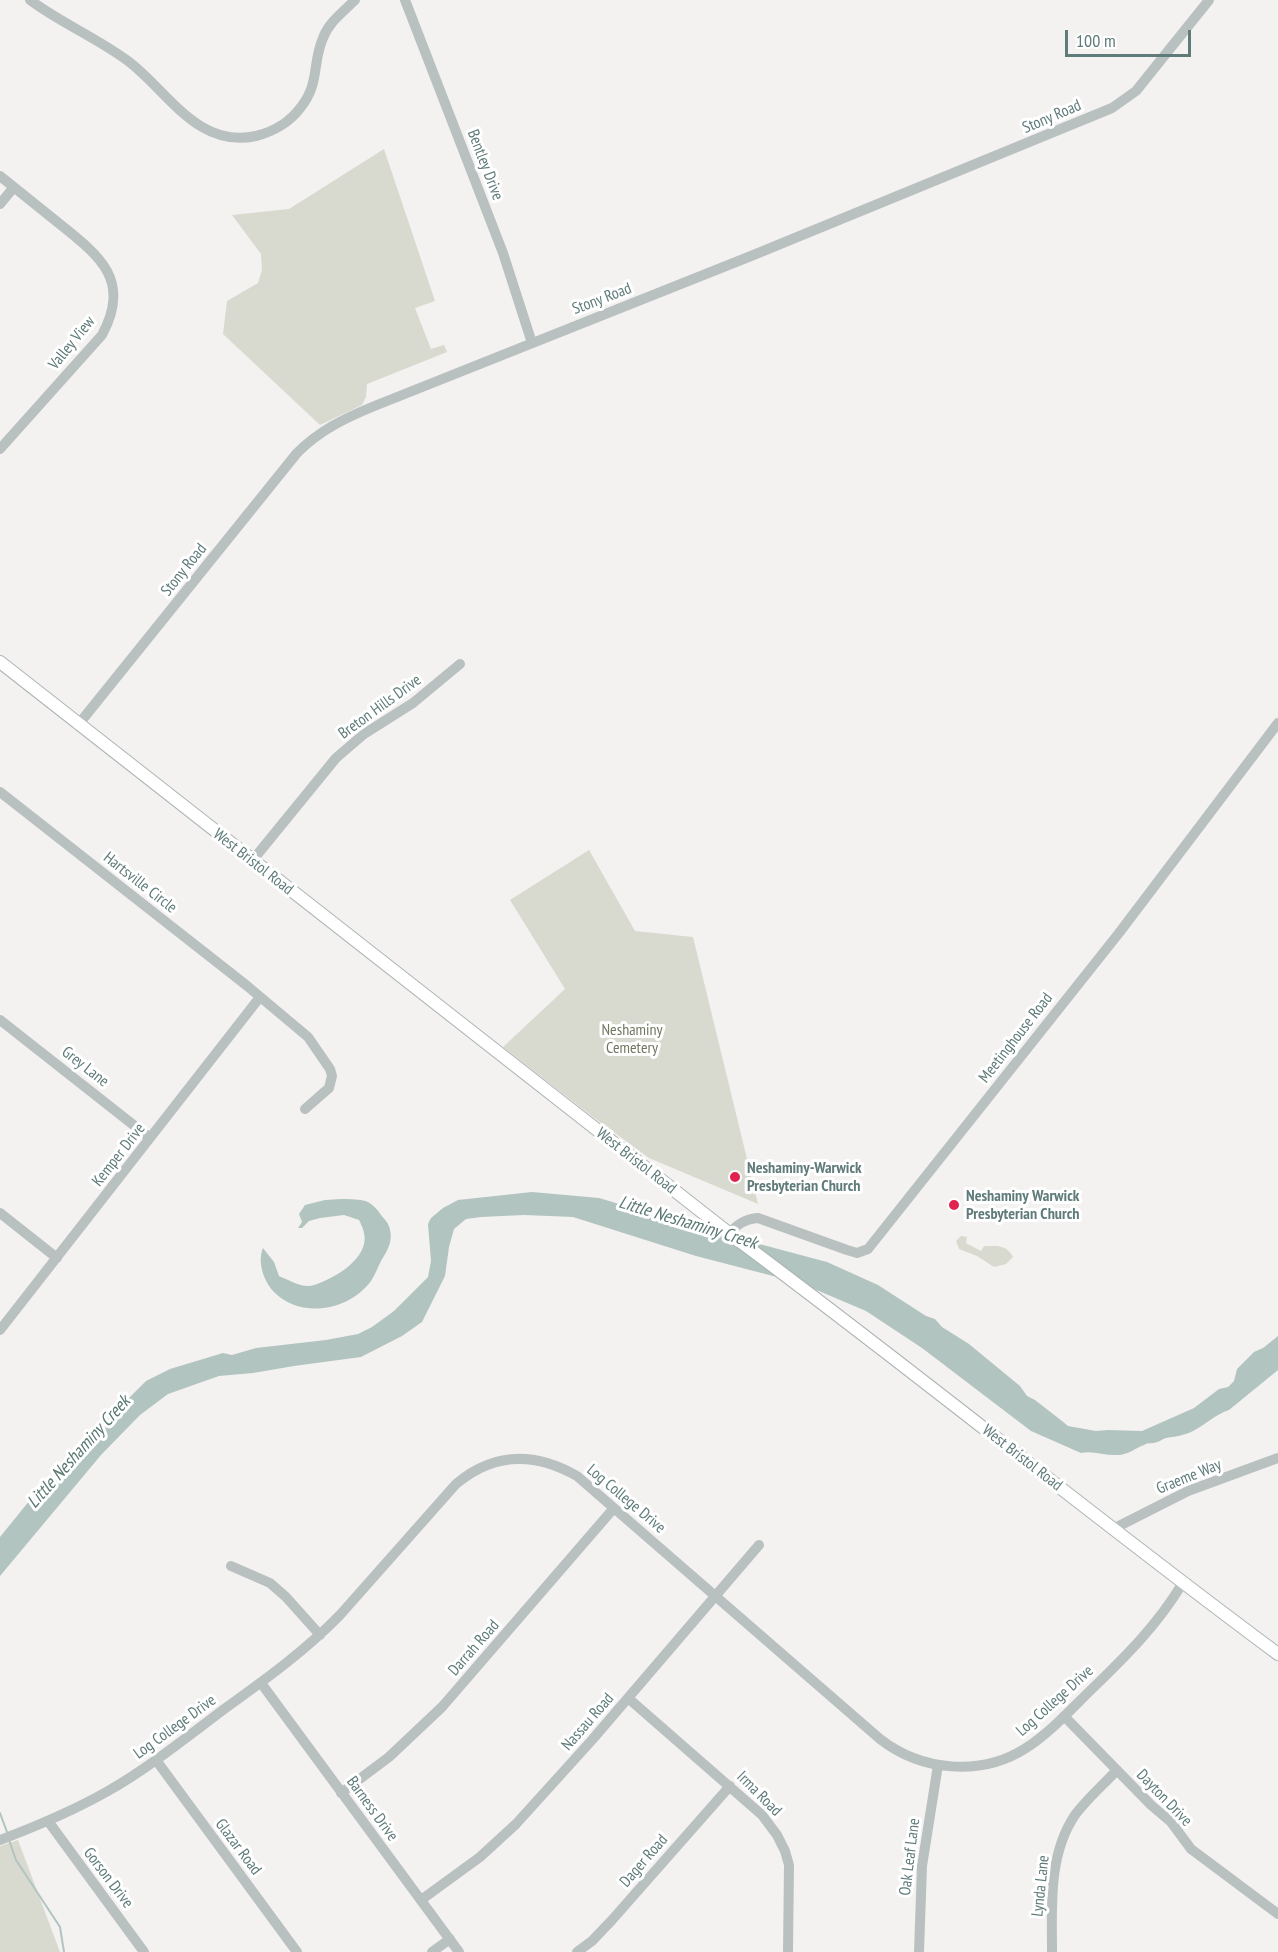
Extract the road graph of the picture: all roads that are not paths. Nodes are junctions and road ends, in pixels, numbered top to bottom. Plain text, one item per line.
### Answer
1 (30, 0) edge
2 (355, 0) edge
3 (405, 0) edge
4 (1209, 0) edge
5 (0, 176) edge
6 (14, 187) junction
7 (0, 204) edge
8 (532, 343) junction
9 (0, 449) edge
10 (0, 662) edge
11 (460, 664) dead end
12 (1278, 723) edge
13 (78, 725) junction
14 (0, 792) edge
15 (252, 861) junction
16 (260, 997) junction
17 (0, 1020) edge
18 (304, 1110) dead end
19 (150, 1138) junction
20 (0, 1213) edge
21 (730, 1234) junction
22 (57, 1258) junction
23 (0, 1330) edge
24 (1278, 1458) edge
25 (614, 1508) junction
26 (1113, 1529) junction
27 (759, 1545) dead end
28 (231, 1566) dead end
29 (1182, 1584) junction
30 (716, 1597) junction
31 (320, 1635) junction
32 (1278, 1654) edge
33 (261, 1683) junction
34 (628, 1698) junction
35 (1064, 1716) junction
36 (156, 1760) junction
37 (938, 1765) junction
38 (1117, 1770) junction
39 (730, 1786) junction
40 (341, 1793) junction
41 (48, 1821) junction
42 (6, 1838) edge
43 (421, 1900) junction
44 (1278, 1914) edge
45 (450, 1939) junction
46 (144, 1952) edge
47 (297, 1952) edge
48 (432, 1952) edge
49 (459, 1952) edge
50 (576, 1952) edge
51 (788, 1952) edge
52 (918, 1952) edge
53 (1052, 1952) edge

1 - 2 street
3 - 8 street, Bentley Drive
4 - 8 street, Stony Road
5 - 6 street, Valley View
6 - 7 street
6 - 9 street, Valley View
8 - 13 street, Stony Road
10 - 13 main road, West Bristol Road
11 - 15 street, Breton Hills Drive
12 - 21 street, Meetinghouse Road
13 - 15 main road, West Bristol Road
14 - 16 street, Hartsville Circle
15 - 21 main road, West Bristol Road
16 - 18 street, Hartsville Circle
16 - 19 street, Kemper Drive
17 - 19 street, Grey Lane
19 - 22 street, Kemper Drive
20 - 22 street
21 - 26 main road, West Bristol Road
22 - 23 street, Kemper Drive
24 - 26 street, Graeme Way
25 - 30 street, Log College Drive
25 - 31 street, Log College Drive
25 - 40 street, Darrah Road
26 - 29 main road, West Bristol Road
27 - 30 street, Nassau Road
28 - 31 street
29 - 32 main road, West Bristol Road
29 - 35 street, Log College Drive
30 - 34 street, Nassau Road
30 - 37 street, Log College Drive
31 - 33 street, Log College Drive
33 - 36 street, Log College Drive
33 - 40 street, Barness Drive
34 - 39 street, Irma Road
34 - 43 street, Nassau Road
35 - 37 street, Log College Drive
35 - 38 street, Dayton Drive
36 - 41 street, Log College Drive
36 - 47 street, Glazar Road
37 - 52 street, Oak Leaf Lane
38 - 44 street, Dayton Drive
38 - 53 street, Lynda Lane
39 - 50 street, Dager Road
39 - 51 street, Irma Road
40 - 43 street, Barness Drive
41 - 42 street, Log College Drive
41 - 46 street, Gorson Drive
43 - 45 street, Barness Drive
45 - 48 street
45 - 49 street, Barness Drive

